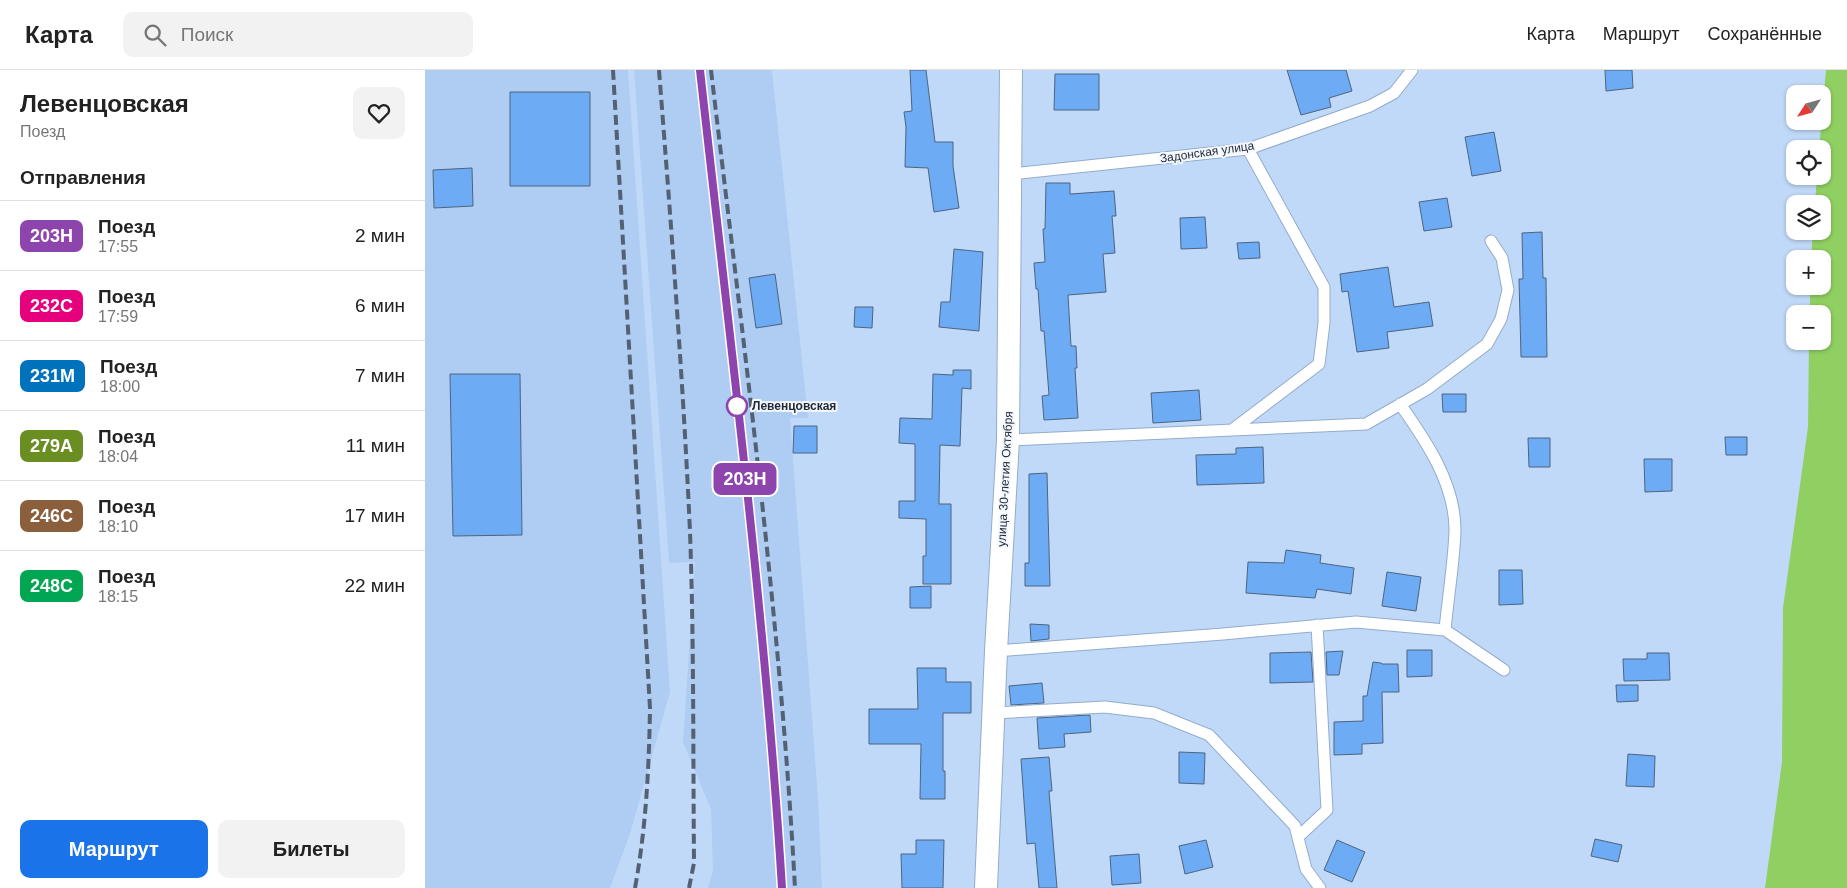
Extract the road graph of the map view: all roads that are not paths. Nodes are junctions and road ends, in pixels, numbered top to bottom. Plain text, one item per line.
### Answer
1 (1011, 70) edge
2 (1412, 70) edge
3 (1248, 149) junction
4 (1011, 174) junction
5 (1491, 241) dead end
6 (1400, 404) junction
7 (1231, 430) junction
8 (1008, 440) junction
9 (1317, 626) junction
10 (1445, 630) junction
11 (996, 651) junction
12 (1504, 670) dead end
13 (994, 712) junction
14 (1298, 837) junction
15 (986, 888) edge
16 (1320, 888) edge

1 - 4 street, улица 30-летия Октября
2 - 3 lane, Задонская улица
3 - 4 lane, Задонская улица
3 - 7 lane
4 - 8 street, улица 30-летия Октября
5 - 6 lane
6 - 7 lane
6 - 10 lane
7 - 8 lane
8 - 11 street, улица 30-летия Октября
9 - 10 lane
9 - 11 lane
9 - 14 lane
10 - 12 lane
11 - 13 street, улица 30-летия Октября
13 - 14 lane
13 - 15 street, улица 30-летия Октября
14 - 16 lane

